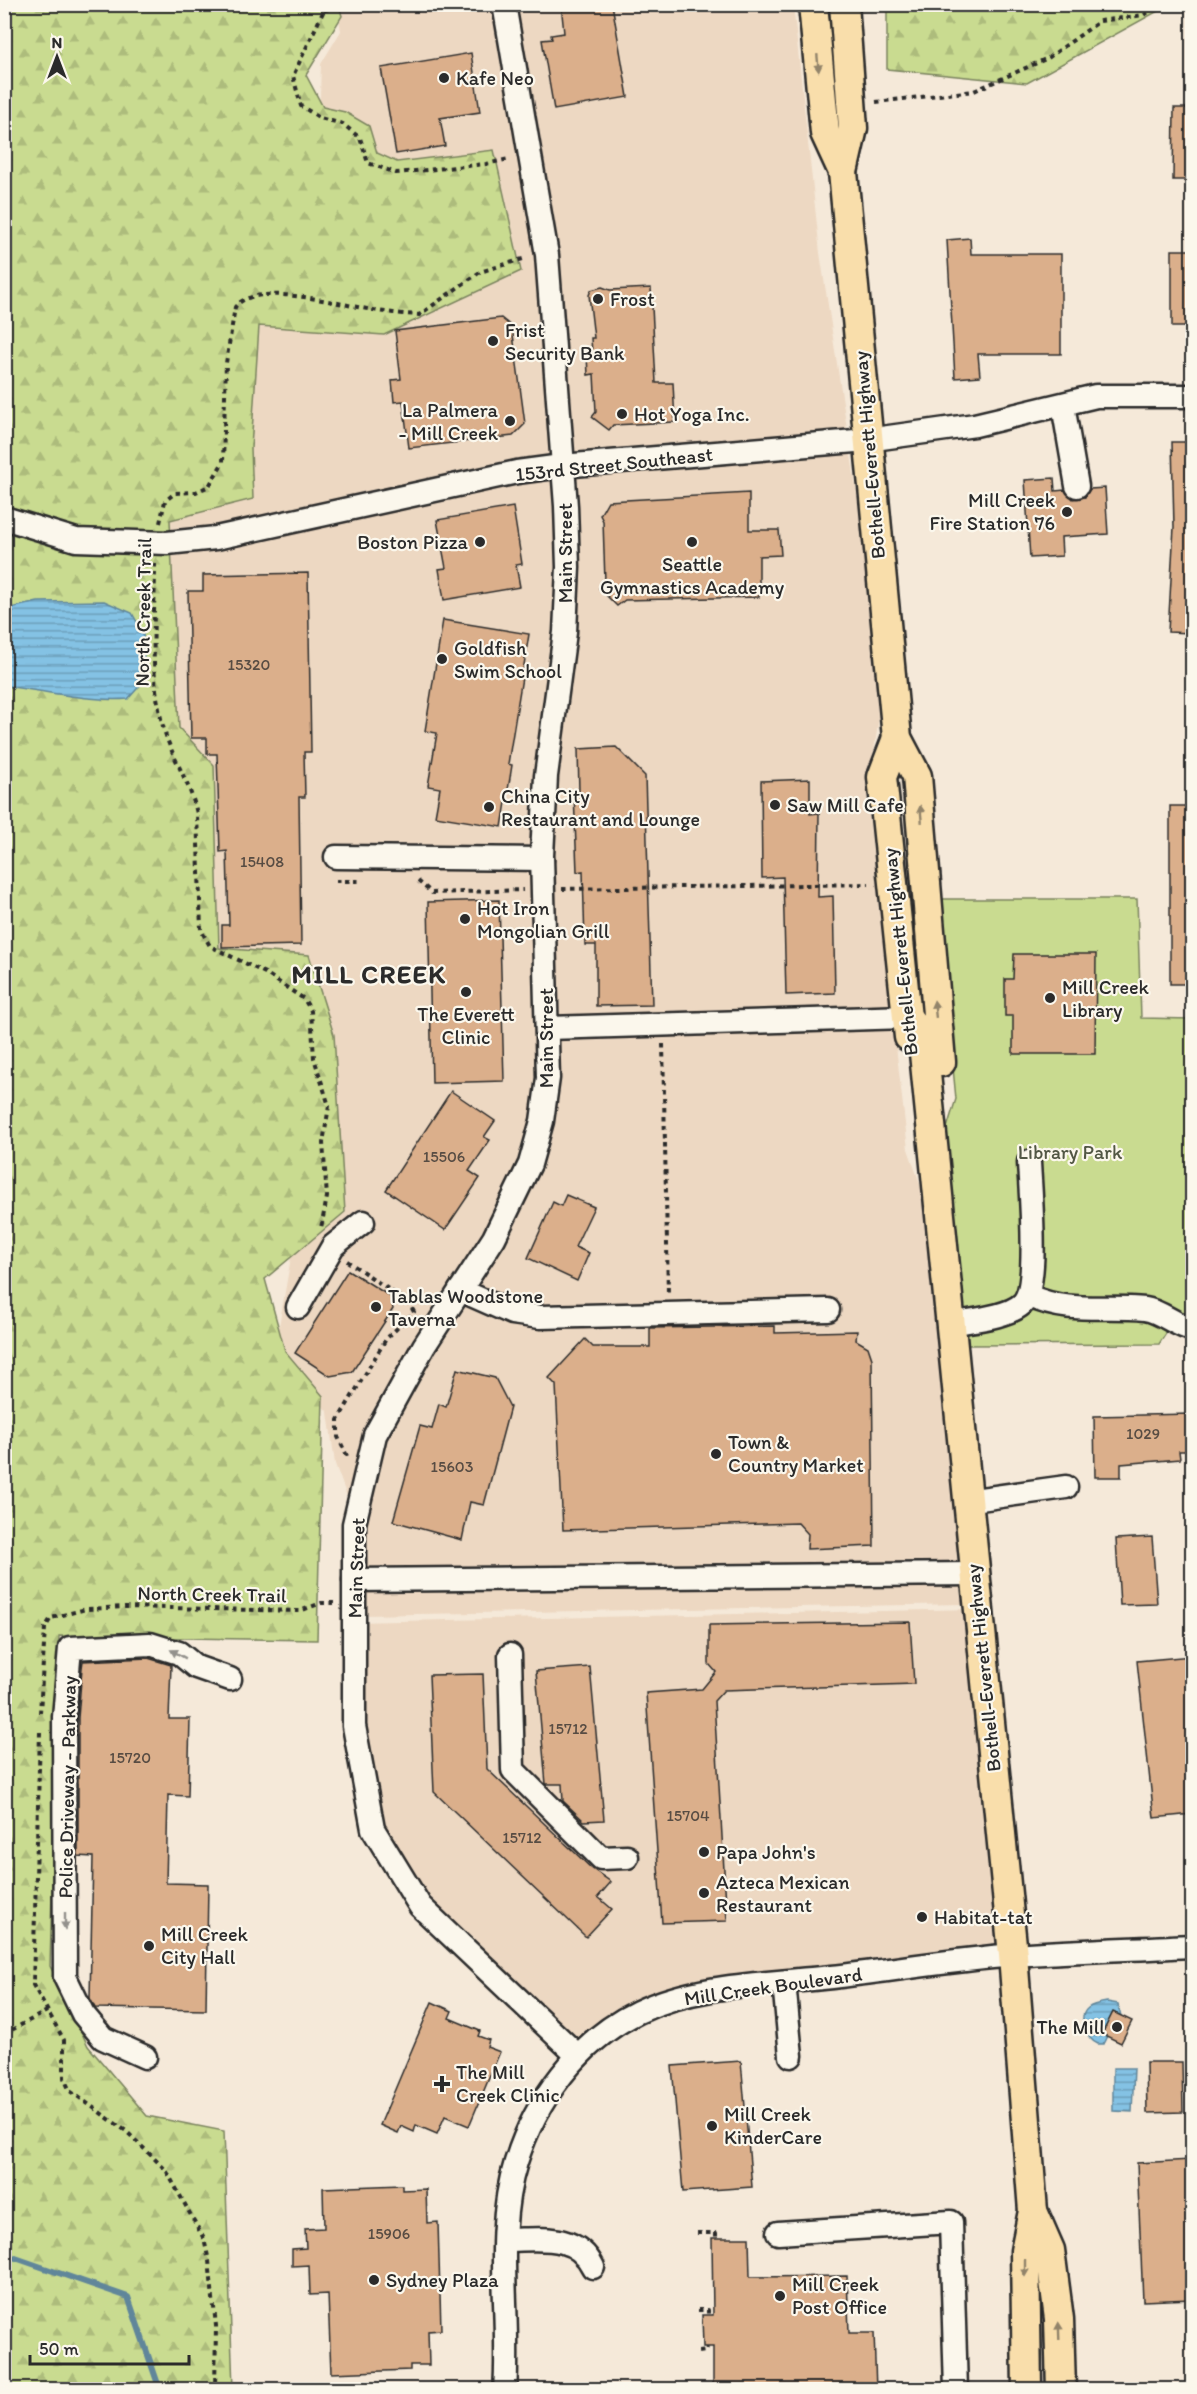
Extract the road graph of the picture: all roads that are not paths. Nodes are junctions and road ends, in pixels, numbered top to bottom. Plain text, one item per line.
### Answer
1 (504, 4) edge
2 (813, 4) edge
3 (844, 4) edge
4 (843, 172) junction
5 (1192, 396) edge
6 (1063, 405) junction
7 (867, 440) junction
8 (562, 466) junction
9 (1077, 486) dead end
10 (4, 518) edge
11 (897, 738) junction
12 (336, 857) dead end
13 (542, 859) junction
14 (907, 1017) junction
15 (548, 1028) junction
16 (933, 1126) junction
17 (1029, 1162) dead end
18 (363, 1222) dead end
19 (460, 1290) junction
20 (1029, 1296) junction
21 (298, 1306) dead end
22 (828, 1310) dead end
23 (951, 1324) junction
24 (1191, 1329) edge
25 (1066, 1487) dead end
26 (966, 1501) junction
27 (974, 1574) junction
28 (354, 1580) junction
29 (510, 1655) dead end
30 (230, 1679) dead end
31 (627, 1857) dead end
32 (1192, 1946) edge
33 (1013, 1955) junction
34 (784, 1982) junction
35 (578, 2056) junction
36 (791, 2056) dead end
37 (145, 2057) dead end
38 (1033, 2211) junction
39 (778, 2233) dead end
40 (506, 2240) junction
41 (593, 2267) dead end
42 (505, 2390) edge
43 (956, 2390) edge
44 (1027, 2390) edge
45 (1061, 2390) edge

1 - 8 street, Main Street
2 -> 4 main road, Bothell-Everett Highway
3 - 4 main road, Bothell-Everett Highway
4 - 7 main road, Bothell-Everett Highway
5 - 6 street, 153rd Street Southeast
6 - 7 street, 153rd Street Southeast
6 - 9 street
7 - 8 street, 153rd Street Southeast
7 - 11 main road, Bothell-Everett Highway
8 - 10 street, 153rd Street Southeast
8 - 13 street, Main Street
11 - 14 main road, Bothell-Everett Highway
16 -> 11 main road, Bothell-Everett Highway
12 - 13 street
13 - 15 street, Main Street
14 - 15 street
14 - 16 main road, Bothell-Everett Highway
15 - 19 street, Main Street
16 - 23 main road, Bothell-Everett Highway
17 - 20 street
18 - 21 street
19 - 22 street
19 - 28 street, Main Street
20 - 23 street
20 - 24 street
23 - 26 main road, Bothell-Everett Highway
25 - 26 street
26 - 27 main road, Bothell-Everett Highway
27 - 28 street
27 - 33 main road, Bothell-Everett Highway
28 - 35 street, Main Street
29 - 31 street
30 -> 37 street, Police Driveway - Parkway
32 - 33 street, Mill Creek Boulevard
33 - 34 street, Mill Creek Boulevard
33 - 38 main road, Bothell-Everett Highway
34 - 35 street, Mill Creek Boulevard
34 - 36 street
35 - 40 street, Mill Creek Boulevard
38 -> 44 main road, Bothell-Everett Highway
45 -> 38 main road, Bothell-Everett Highway
39 - 43 street
40 - 41 street
40 - 42 street, Mill Creek Boulevard

